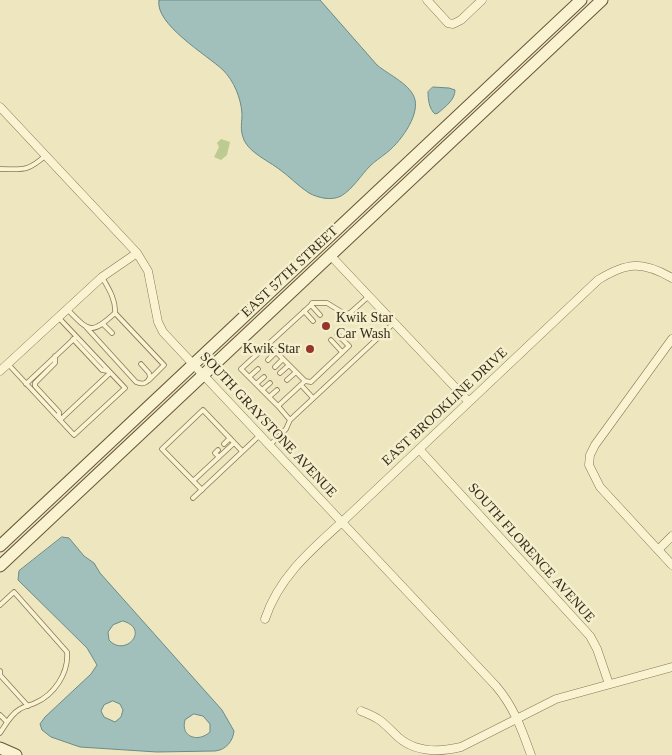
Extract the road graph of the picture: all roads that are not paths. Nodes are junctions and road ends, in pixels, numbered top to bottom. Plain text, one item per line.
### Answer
1 (427, 0) edge
2 (482, 0) edge
3 (580, 0) edge
4 (602, 0) edge
5 (0, 107) edge
6 (47, 154) junction
7 (0, 168) edge
8 (138, 253) junction
9 (330, 255) junction
10 (102, 277) junction
11 (672, 278) edge
12 (369, 296) junction
13 (311, 305) junction
14 (67, 309) junction
15 (304, 311) junction
16 (115, 313) junction
17 (320, 315) dead end
18 (58, 318) junction
19 (313, 321) dead end
20 (103, 324) junction
21 (394, 324) junction
22 (86, 327) junction
23 (112, 333) dead end
24 (337, 334) dead end
25 (75, 338) junction
26 (672, 339) edge
27 (331, 340) dead end
28 (268, 344) junction
29 (276, 352) junction
30 (342, 352) junction
31 (55, 356) junction
32 (283, 359) junction
33 (268, 360) dead end
34 (8, 364) junction
35 (141, 364) dead end
36 (193, 364) junction
37 (289, 365) junction
38 (275, 367) dead end
39 (258, 369) dead end
40 (0, 371) edge
41 (109, 372) junction
42 (296, 372) junction
43 (280, 373) dead end
44 (204, 375) junction
45 (249, 377) junction
46 (264, 377) dead end
47 (149, 380) junction
48 (287, 380) dead end
49 (270, 383) dead end
50 (303, 383) junction
51 (26, 384) junction
52 (256, 384) junction
53 (262, 390) junction
54 (277, 390) dead end
55 (269, 397) junction
56 (314, 398) junction
57 (469, 402) junction
58 (278, 406) junction
59 (59, 419) junction
60 (290, 420) junction
61 (260, 435) junction
62 (230, 438) junction
63 (234, 443) junction
64 (224, 444) dead end
65 (270, 445) junction
66 (419, 448) junction
67 (218, 450) dead end
68 (242, 451) junction
69 (219, 457) junction
70 (193, 481) junction
71 (202, 490) junction
72 (193, 498) dead end
73 (342, 522) junction
74 (672, 536) edge
75 (0, 546) edge
76 (658, 550) junction
77 (672, 565) edge
78 (0, 566) edge
79 (0, 605) edge
80 (265, 619) dead end
81 (672, 667) edge
82 (0, 671) edge
83 (609, 684) junction
84 (28, 706) junction
85 (361, 711) dead end
86 (0, 715) edge
87 (518, 718) junction
88 (7, 722) junction
89 (0, 733) edge
90 (0, 748) edge
91 (16, 755) edge
92 (531, 755) edge

1 - 2 street
3 - 36 main road, EAST 57TH STREET
4 - 9 main road, EAST 57TH STREET
5 - 6 street, SOUTH GRAYSTONE AVENUE
6 - 7 lane
6 - 8 street, SOUTH GRAYSTONE AVENUE
8 - 10 street
8 - 36 street, SOUTH GRAYSTONE AVENUE
9 - 12 street
9 - 44 main road, EAST 57TH STREET
10 - 14 street
10 - 16 lane
11 - 57 street, EAST BROOKLINE DRIVE
12 - 13 lane
12 - 21 street
13 - 15 lane
13 - 17 lane
14 - 18 street
14 - 22 lane
15 - 19 lane
15 - 28 lane
16 - 20 lane
16 - 47 lane
18 - 25 lane
18 - 34 street
20 - 22 lane
20 - 23 lane
21 - 56 lane
21 - 57 street
22 - 47 lane
24 - 30 lane
25 - 31 lane
25 - 41 lane
26 - 76 street
27 - 30 lane
28 - 29 lane
28 - 45 lane
29 - 32 lane
29 - 33 lane
30 - 50 lane
31 - 51 lane
31 - 59 lane
32 - 37 lane
32 - 38 lane
34 - 40 street
34 - 51 lane
35 - 47 lane
36 - 44 street, SOUTH GRAYSTONE AVENUE
36 - 75 main road, EAST 57TH STREET
37 - 42 lane
37 - 43 lane
39 - 45 lane
41 - 59 lane
41 - 59 lane
42 - 48 lane
42 - 50 lane
44 - 61 street, SOUTH GRAYSTONE AVENUE
44 - 78 main road, EAST 57TH STREET
45 - 52 lane
46 - 52 lane
49 - 53 lane
50 - 56 lane
50 - 58 lane
51 - 59 lane
52 - 53 lane
53 - 55 lane
54 - 55 lane
55 - 58 lane
56 - 60 lane
57 - 66 street, EAST BROOKLINE DRIVE
58 - 60 lane
60 - 65 lane
61 - 65 street, SOUTH GRAYSTONE AVENUE
61 - 68 lane
62 - 63 lane
62 - 64 lane
62 - 70 lane
63 - 68 lane
63 - 69 lane
65 - 73 street, SOUTH GRAYSTONE AVENUE
66 - 73 street, EAST BROOKLINE DRIVE
66 - 83 street, SOUTH FLORENCE AVENUE
67 - 69 lane
68 - 71 lane
69 - 70 lane
70 - 71 lane
71 - 72 lane
73 - 80 street, EAST BROOKLINE DRIVE
73 - 87 street, SOUTH GRAYSTONE AVENUE
74 - 76 street
76 - 77 street
79 - 84 lane
81 - 83 street
82 - 84 lane
83 - 87 street
84 - 88 lane
85 - 87 street
86 - 88 lane
87 - 92 street, SOUTH GRAYSTONE AVENUE
88 - 89 lane
90 - 91 main road

